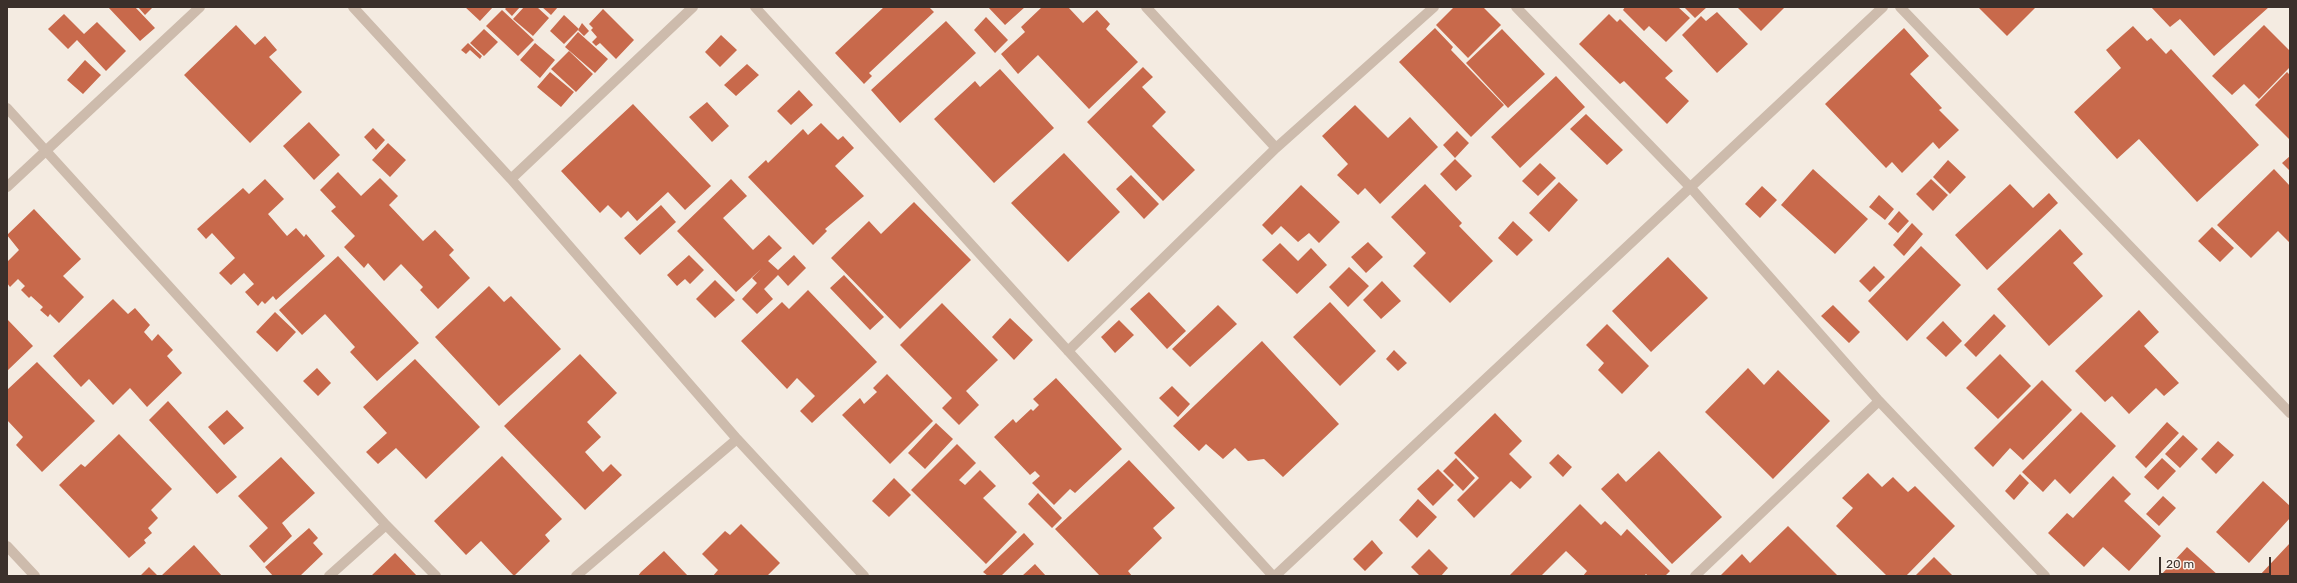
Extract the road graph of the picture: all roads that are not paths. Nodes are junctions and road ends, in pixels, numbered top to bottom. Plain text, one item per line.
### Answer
1 (200, 7) edge
2 (353, 7) edge
3 (693, 7) edge
4 (754, 7) edge
5 (1146, 7) edge
6 (1434, 7) edge
7 (1516, 7) edge
8 (1883, 7) edge
9 (1900, 7) edge
10 (7, 108) edge
11 (1276, 148) junction
12 (45, 150) junction
13 (511, 179) junction
14 (7, 187) edge
15 (1691, 188) junction
16 (1068, 351) junction
17 (1879, 401) junction
18 (2290, 413) edge
19 (737, 440) junction
20 (386, 524) junction
21 (7, 546) edge
22 (34, 575) edge
23 (329, 576) edge
24 (436, 576) edge
25 (576, 576) edge
26 (864, 576) edge
27 (1274, 576) edge
28 (1695, 576) edge
29 (2045, 576) edge

1 - 12 street
2 - 13 street
3 - 13 street
4 - 16 street
5 - 11 street
6 - 11 street
7 - 15 street
8 - 15 street
9 - 18 street
10 - 12 street
11 - 16 street
12 - 14 street
12 - 20 street
13 - 19 street
15 - 17 street
15 - 27 street
16 - 27 street
17 - 28 street
17 - 29 street
19 - 25 street
19 - 26 street
20 - 23 street
20 - 24 street
21 - 22 street

